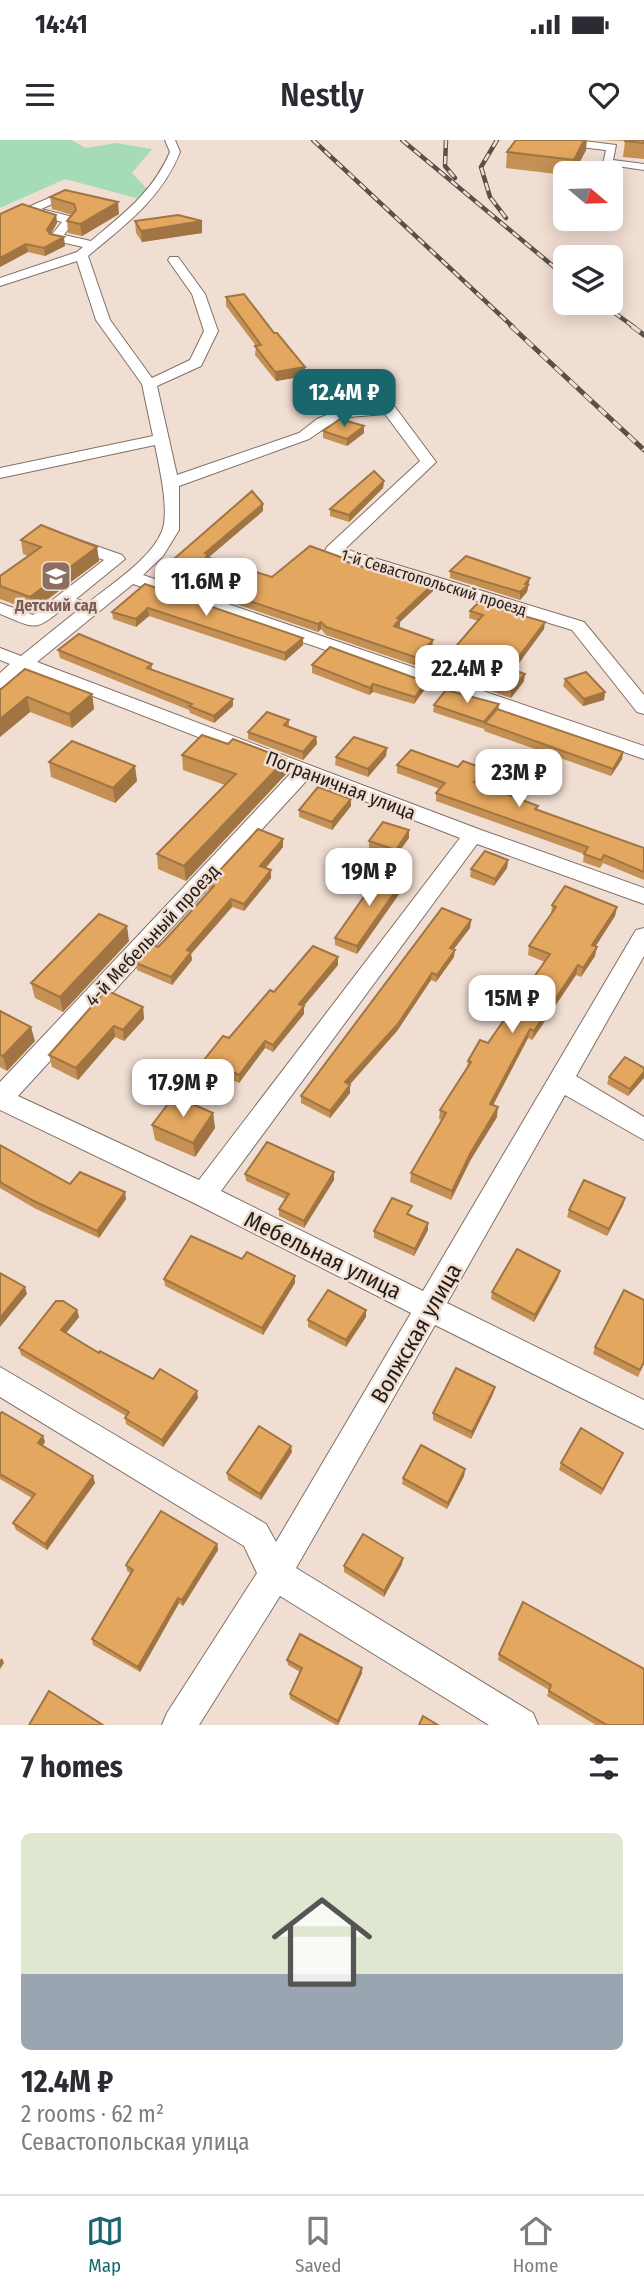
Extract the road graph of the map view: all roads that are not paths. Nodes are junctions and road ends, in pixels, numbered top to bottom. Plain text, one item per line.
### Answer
1 (170, 140) edge
2 (545, 140) edge
3 (613, 143) edge
4 (644, 167) edge
5 (88, 200) edge
6 (132, 227) edge
7 (111, 230) junction
8 (87, 250) junction
9 (174, 260) dead end
10 (0, 282) edge
11 (149, 384) junction
12 (160, 439) junction
13 (428, 462) joint
14 (0, 473) edge
15 (171, 483) junction
16 (64, 540) edge
17 (131, 577) junction
18 (63, 600) junction
19 (0, 608) edge
20 (90, 610) junction
21 (0, 654) edge
22 (24, 663) junction
23 (0, 682) edge
24 (644, 708) edge
25 (644, 753) edge
26 (304, 771) junction
27 (473, 835) junction
28 (644, 896) edge
29 (644, 936) edge
30 (561, 1080) junction
31 (0, 1099) edge
32 (644, 1130) edge
33 (203, 1195) junction
34 (431, 1309) junction
35 (0, 1381) edge
36 (644, 1415) edge
37 (275, 1574) junction
38 (178, 1725) edge
39 (521, 1725) edge

1 - 7 street
2 - 3 street
3 - 4 street
5 - 8 street
6 - 7 street
7 - 8 street
8 - 10 street
8 - 11 street
9 - 11 street
11 - 12 street
12 - 14 street
12 - 15 street
13 - 15 street
13 - 24 street, 1-й Севастопольский проезд
15 - 17 street
16 - 18 street
17 - 20 street
17 - 25 street
18 - 19 street
18 - 20 street
20 - 22 street
21 - 22 street, Пограничная улица
22 - 23 street
22 - 26 street, Пограничная улица
26 - 27 street, Пограничная улица
26 - 31 street, 4-й Мебельный проезд
27 - 28 street, Пограничная улица
27 - 33 street
29 - 30 street, Волжская улица
30 - 32 street
30 - 34 street, Волжская улица
31 - 33 street, Мебельная улица
33 - 34 street, Мебельная улица
34 - 36 street, Мебельная улица
34 - 37 street, Волжская улица
35 - 37 street
37 - 38 street, Волжская улица
37 - 39 street

